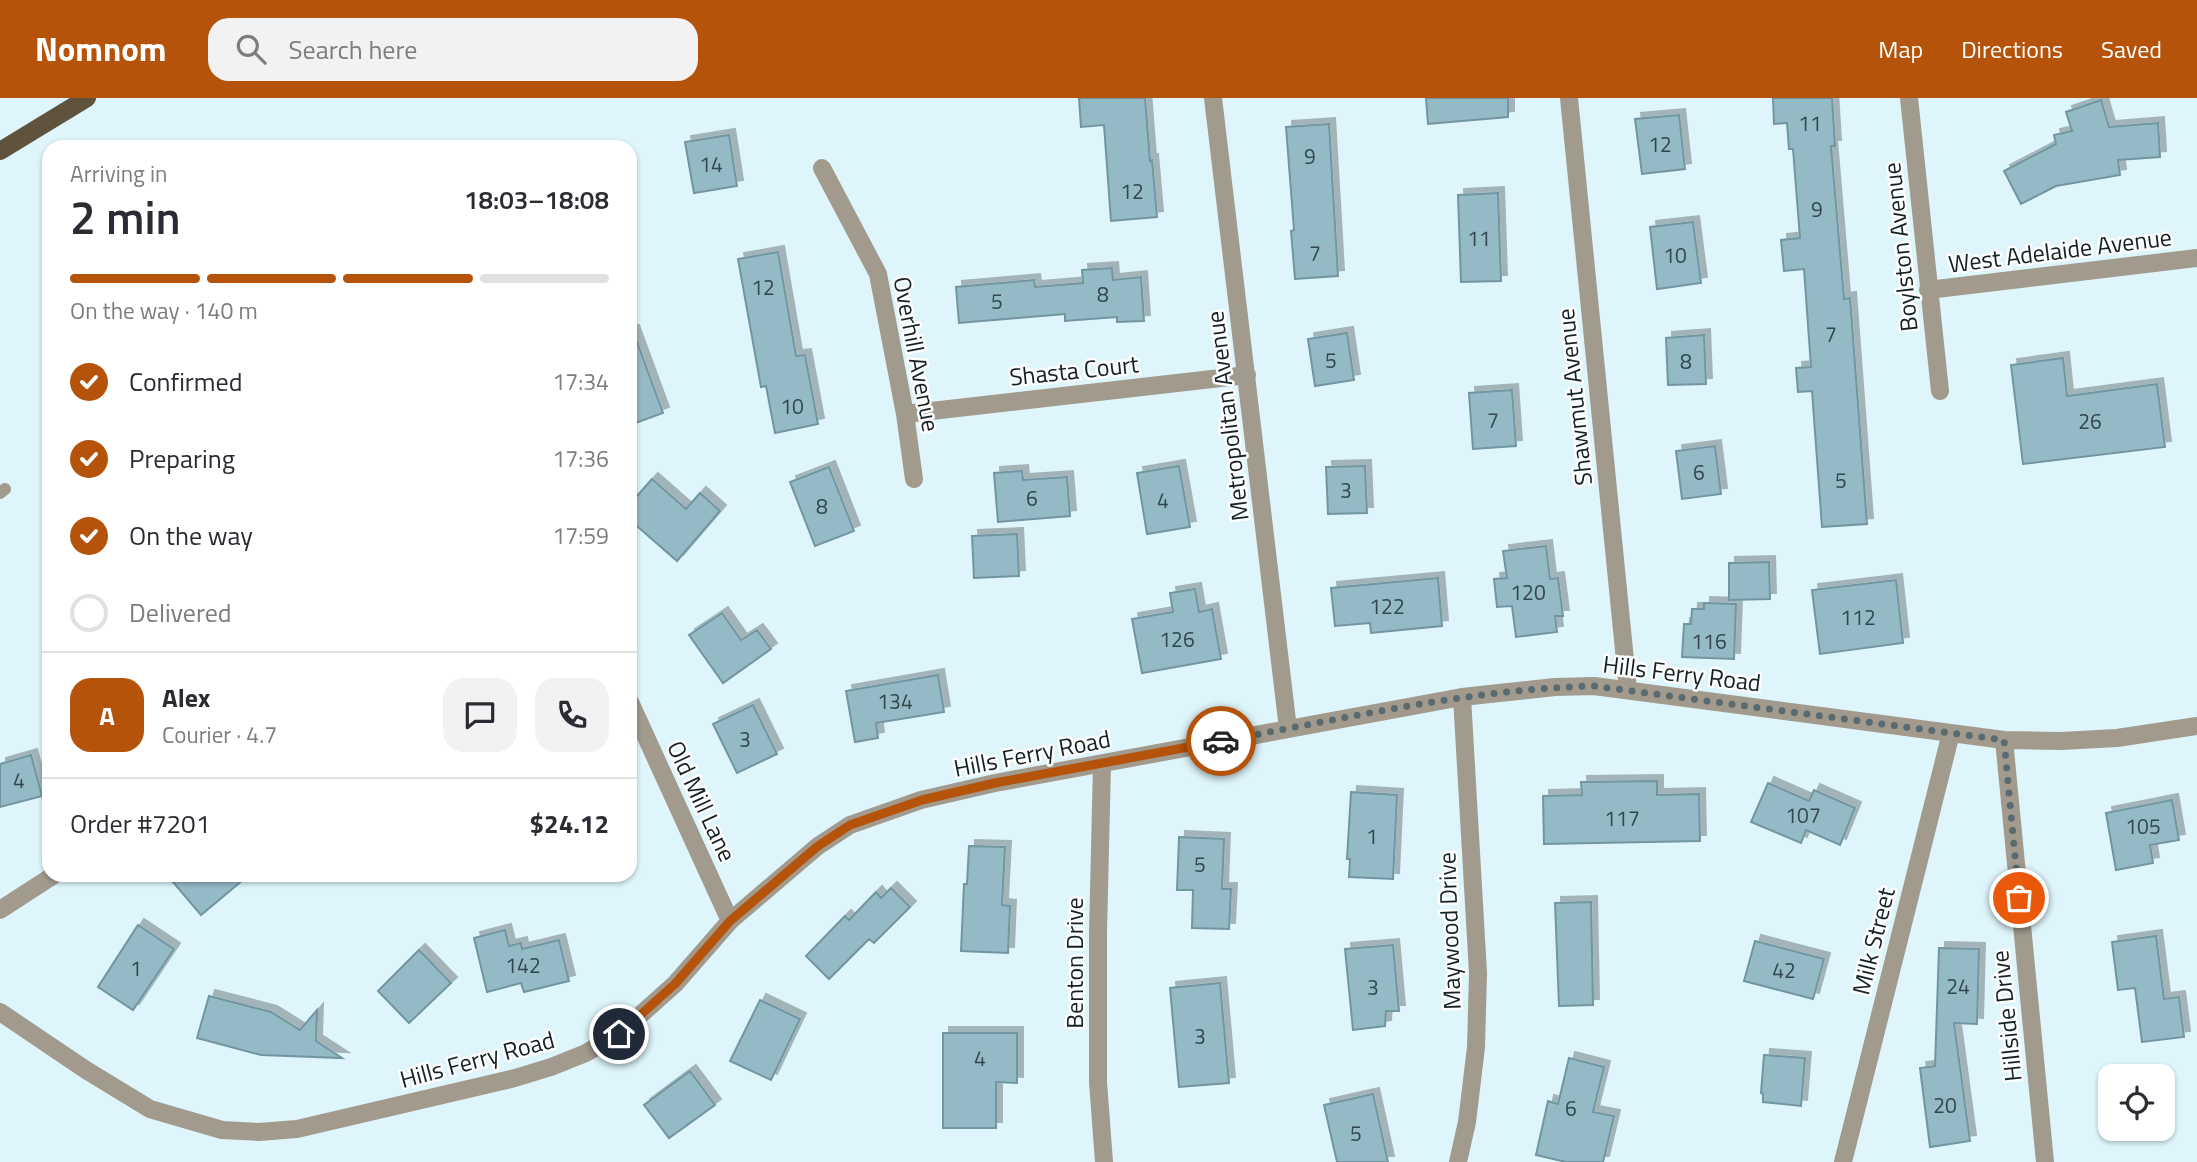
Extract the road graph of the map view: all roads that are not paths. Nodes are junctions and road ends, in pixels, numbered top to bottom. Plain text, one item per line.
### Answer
1 (87, 98) edge
2 (1213, 98) edge
3 (1569, 98) edge
4 (1909, 98) edge
5 (0, 150) edge
6 (822, 168) dead end
7 (2197, 258) edge
8 (1928, 290) junction
9 (1247, 375) junction
10 (1940, 391) dead end
11 (905, 414) junction
12 (914, 479) dead end
13 (1628, 690) junction
14 (1462, 697) junction
15 (637, 717) edge
16 (2197, 726) edge
17 (1288, 729) junction
18 (1951, 733) junction
19 (2004, 740) junction
20 (1102, 764) junction
21 (43, 882) edge
22 (0, 910) edge
23 (730, 921) junction
24 (0, 1012) edge
25 (1104, 1162) edge
26 (1458, 1162) edge
27 (1843, 1162) edge
28 (2045, 1162) edge

1 - 5 main road
2 - 9 street, Metropolitan Avenue
3 - 13 street, Shawmut Avenue
4 - 8 street, Boylston Avenue
6 - 11 street, Overhill Avenue
7 - 8 street, West Adelaide Avenue
8 - 10 street, Boylston Avenue
9 - 11 street, Shasta Court
9 - 17 street, Metropolitan Avenue
11 - 12 street, Overhill Avenue
13 - 14 street, Hills Ferry Road
13 - 18 street, Hills Ferry Road
14 - 17 street, Hills Ferry Road
14 - 26 street, Maywood Drive
15 - 23 street, Old Mill Lane
16 - 19 street, Hills Ferry Road
17 - 20 street, Hills Ferry Road
18 - 19 street, Hills Ferry Road
18 - 27 street, Milk Street
19 - 28 street, Hillside Drive
20 - 23 street, Hills Ferry Road
20 - 25 street, Benton Drive
21 - 22 street
23 - 24 street, Hills Ferry Road

